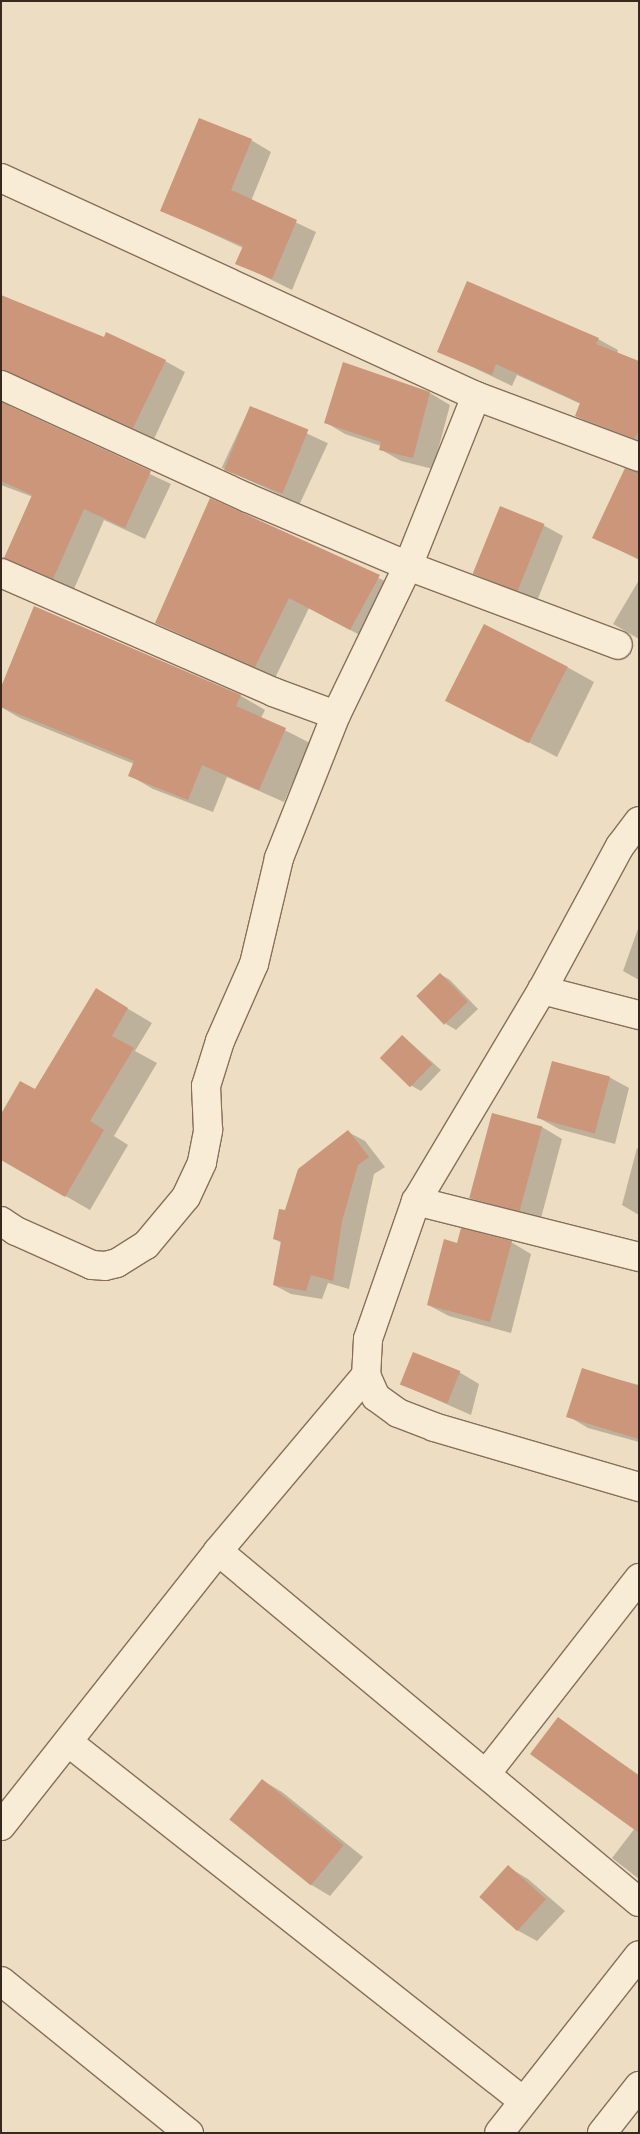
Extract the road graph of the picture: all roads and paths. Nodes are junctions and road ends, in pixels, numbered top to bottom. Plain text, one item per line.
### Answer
1 (1, 178) edge
2 (1, 385) edge
3 (476, 396) junction
4 (639, 456) edge
5 (408, 566) junction
6 (1, 573) edge
7 (618, 645) dead end
8 (336, 715) junction
9 (639, 820) edge
10 (542, 990) junction
11 (639, 1015) edge
12 (416, 1201) junction
13 (1, 1221) edge
14 (639, 1257) edge
15 (366, 1376) junction
16 (639, 1487) edge
17 (218, 1551) junction
18 (639, 1578) edge
19 (68, 1742) junction
20 (486, 1774) junction
21 (1, 1826) edge
22 (639, 1902) edge
23 (639, 1955) edge
24 (1, 1981) edge
25 (639, 2086) edge
26 (522, 2100) junction
27 (188, 2133) edge
28 (499, 2133) edge
29 (602, 2133) edge

1 - 3 street
2 - 5 street
3 - 4 street
3 - 5 street
5 - 7 street
5 - 8 street
6 - 8 street
8 - 13 street
9 - 10 street
10 - 11 street
10 - 12 street
12 - 14 street
12 - 15 street
15 - 16 street
15 - 17 street
17 - 19 street
17 - 20 street
18 - 20 street
19 - 21 street
19 - 26 street
20 - 22 street
23 - 26 street
24 - 27 street
25 - 29 street
26 - 28 street

